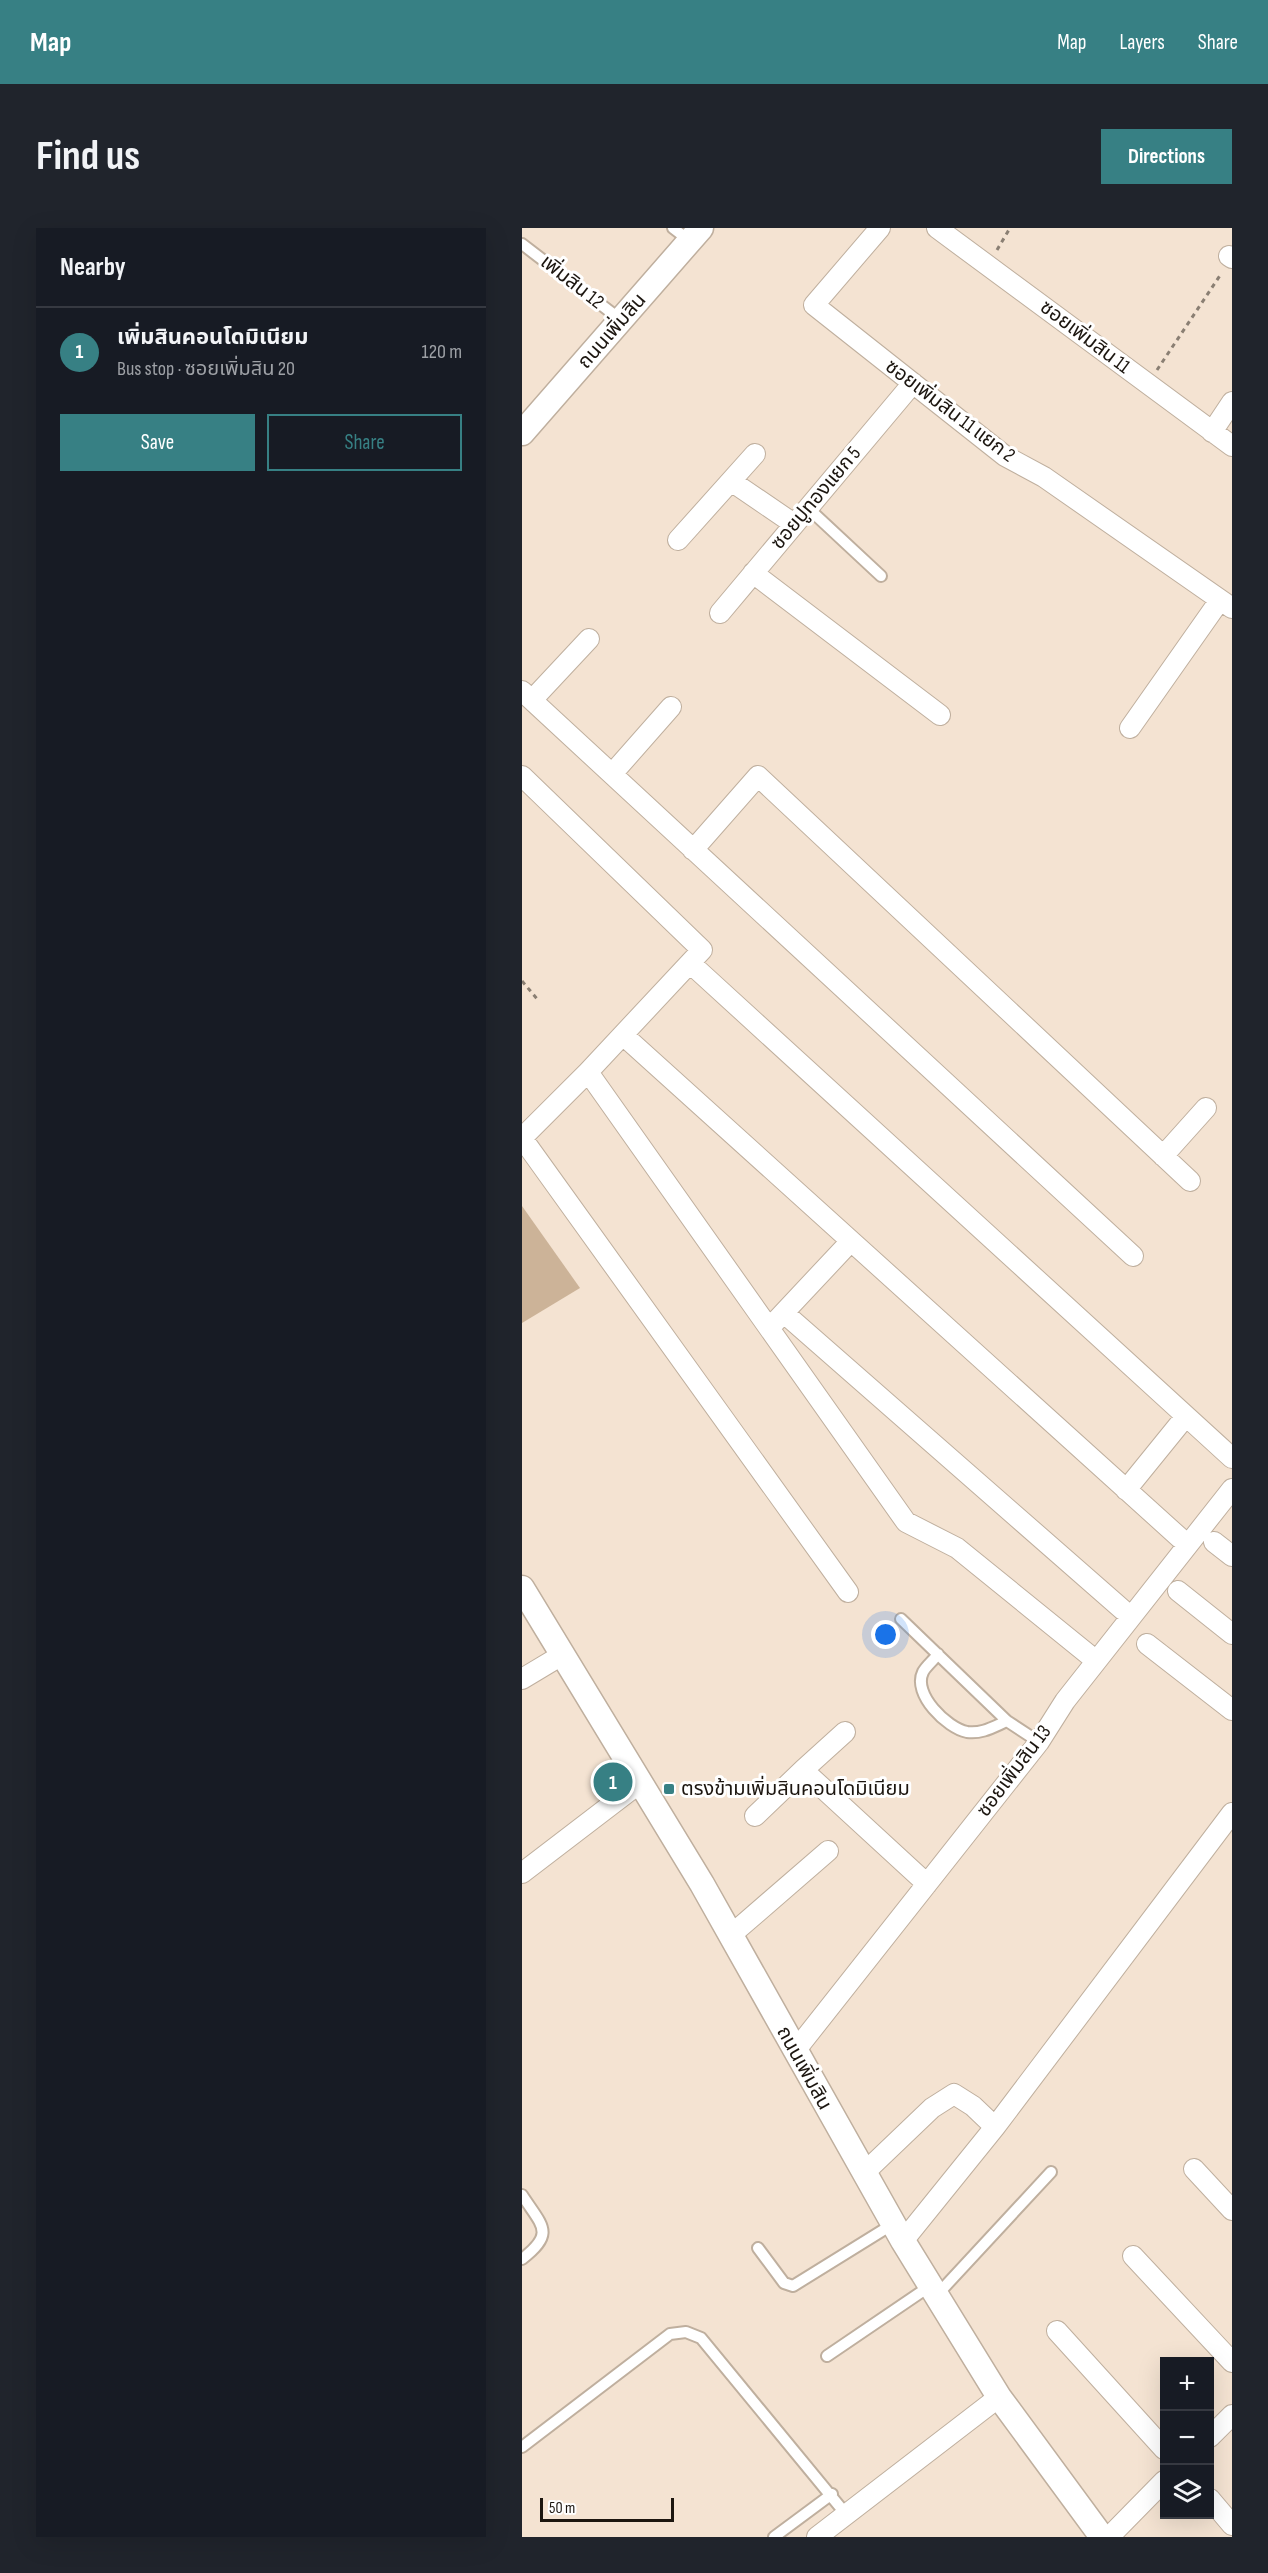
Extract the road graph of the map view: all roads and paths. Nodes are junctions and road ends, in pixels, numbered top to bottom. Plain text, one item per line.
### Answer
1 (880, 228) edge
2 (937, 228) edge
3 (1010, 228) edge
4 (688, 232) edge
5 (522, 244) edge
6 (1227, 263) edge
7 (988, 266) junction
8 (621, 320) junction
9 (912, 383) junction
10 (1148, 384) junction
11 (1232, 402) edge
12 (1212, 432) junction
13 (522, 433) edge
14 (1232, 446) edge
15 (755, 454) dead end
16 (731, 480) junction
17 (808, 508) junction
18 (794, 524) junction
19 (678, 540) dead end
20 (753, 573) junction
21 (881, 576) dead end
22 (1226, 604) edge
23 (720, 613) dead end
24 (589, 639) dead end
25 (527, 696) edge
26 (671, 707) dead end
27 (940, 715) dead end
28 (1130, 728) dead end
29 (612, 774) junction
30 (522, 776) edge
31 (693, 850) junction
32 (690, 963) junction
33 (522, 981) edge
34 (538, 1000) dead end
35 (623, 1035) junction
36 (588, 1072) junction
37 (1206, 1108) dead end
38 (522, 1138) edge
39 (1163, 1156) junction
40 (1190, 1181) dead end
41 (851, 1241) junction
42 (1133, 1256) dead end
43 (784, 1313) junction
44 (770, 1328) junction
45 (1186, 1416) junction
46 (1232, 1458) edge
47 (1232, 1489) edge
48 (1126, 1490) junction
49 (1180, 1538) dead end
50 (1214, 1542) dead end
51 (1232, 1556) edge
52 (522, 1588) edge
53 (1178, 1591) dead end
54 (848, 1592) dead end
55 (1123, 1610) dead end
56 (902, 1619) dead end
57 (1232, 1634) edge
58 (1147, 1644) dead end
59 (938, 1654) junction
60 (562, 1655) junction
61 (1089, 1655) dead end
62 (522, 1679) edge
63 (1232, 1710) edge
64 (1007, 1721) junction
65 (845, 1732) dead end
66 (1039, 1742) junction
67 (803, 1770) junction
68 (641, 1782) junction
69 (1232, 1813) edge
70 (755, 1816) dead end
71 (828, 1851) dead end
72 (522, 1873) edge
73 (927, 1884) junction
74 (731, 1935) junction
75 (795, 2051) junction
76 (995, 2127) junction
77 (1194, 2169) dead end
78 (1051, 2172) dead end
79 (864, 2173) junction
80 (522, 2194) edge
81 (1232, 2210) edge
82 (898, 2232) junction
83 (758, 2248) dead end
84 (1133, 2256) dead end
85 (522, 2259) edge
86 (934, 2290) junction
87 (1057, 2331) dead end
88 (827, 2356) dead end
89 (1232, 2362) edge
90 (999, 2397) junction
91 (1232, 2415) edge
92 (1214, 2432) edge
93 (1160, 2445) edge
94 (522, 2447) edge
95 (1160, 2485) edge
96 (832, 2494) junction
97 (1214, 2505) edge
98 (845, 2513) junction
99 (1232, 2526) edge
100 (774, 2537) edge
101 (817, 2537) edge
102 (1102, 2537) edge
103 (1109, 2537) edge
104 (1222, 2537) edge

1 - 9 street, ซอยเพิ่มสิน 11 แยก 2
2 - 7 street, ซอยเพิ่มสิน 11
3 - 7 path
4 - 8 street, ถนนเพิ่มสิน
5 - 8 lane, เพิ่มสิน 12
6 - 10 path
7 - 10 street, ซอยเพิ่มสิน 11
8 - 13 street, ถนนเพิ่มสิน
9 - 17 street, ซอยปูทองแยก 5
9 - 22 street, ซอยเพิ่มสิน 11 แยก 2
10 - 12 street, ซอยเพิ่มสิน 11
11 - 12 street
12 - 14 street, ซอยเพิ่มสิน 11
15 - 16 street
16 - 18 street
16 - 19 street
17 - 18 street, ซอยปูทองแยก 5
17 - 21 lane
18 - 20 street, ซอยปูทองแยก 5
20 - 23 street, ซอยปูทองแยก 5
20 - 27 street
22 - 28 street
24 - 25 street
25 - 29 street
26 - 29 street
29 - 31 street
30 - 32 street
31 - 39 street
31 - 42 street
32 - 35 street
32 - 45 street
33 - 34 path
35 - 36 street
35 - 41 street
36 - 38 street
36 - 44 street
37 - 39 street
38 - 54 street
39 - 40 street
41 - 43 street
41 - 48 street
43 - 44 street
43 - 55 street
44 - 61 street
45 - 46 street
45 - 48 street
47 - 66 street, ซอยเพิ่มสิน 13
48 - 49 street
50 - 51 street
52 - 60 street, ถนนเพิ่มสิน
53 - 57 street
56 - 59 lane
58 - 63 street
59 - 64 lane
59 - 64 lane
60 - 62 street
60 - 68 street, ถนนเพิ่มสิน
64 - 66 lane
65 - 67 street
66 - 73 street, ซอยเพิ่มสิน 13
67 - 70 street
67 - 73 street
68 - 72 street
68 - 74 street, ถนนเพิ่มสิน
69 - 76 street
71 - 74 street
73 - 75 street, ซอยเพิ่มสิน 13
74 - 75 street, ถนนเพิ่มสิน
75 - 79 street, ถนนเพิ่มสิน
76 - 79 street
76 - 82 street
77 - 81 street
78 - 86 lane
79 - 82 street, ถนนเพิ่มสิน
80 - 85 lane
82 - 83 lane
82 - 86 street, ถนนเพิ่มสิน
84 - 89 street
86 - 88 lane
86 - 90 street, ถนนเพิ่มสิน
87 - 93 street
90 - 98 street
90 - 102 street, ถนนเพิ่มสิน
91 - 92 street
94 - 96 lane
95 - 103 street
96 - 98 lane
96 - 100 lane
97 - 99 street
98 - 101 street
99 - 104 street

